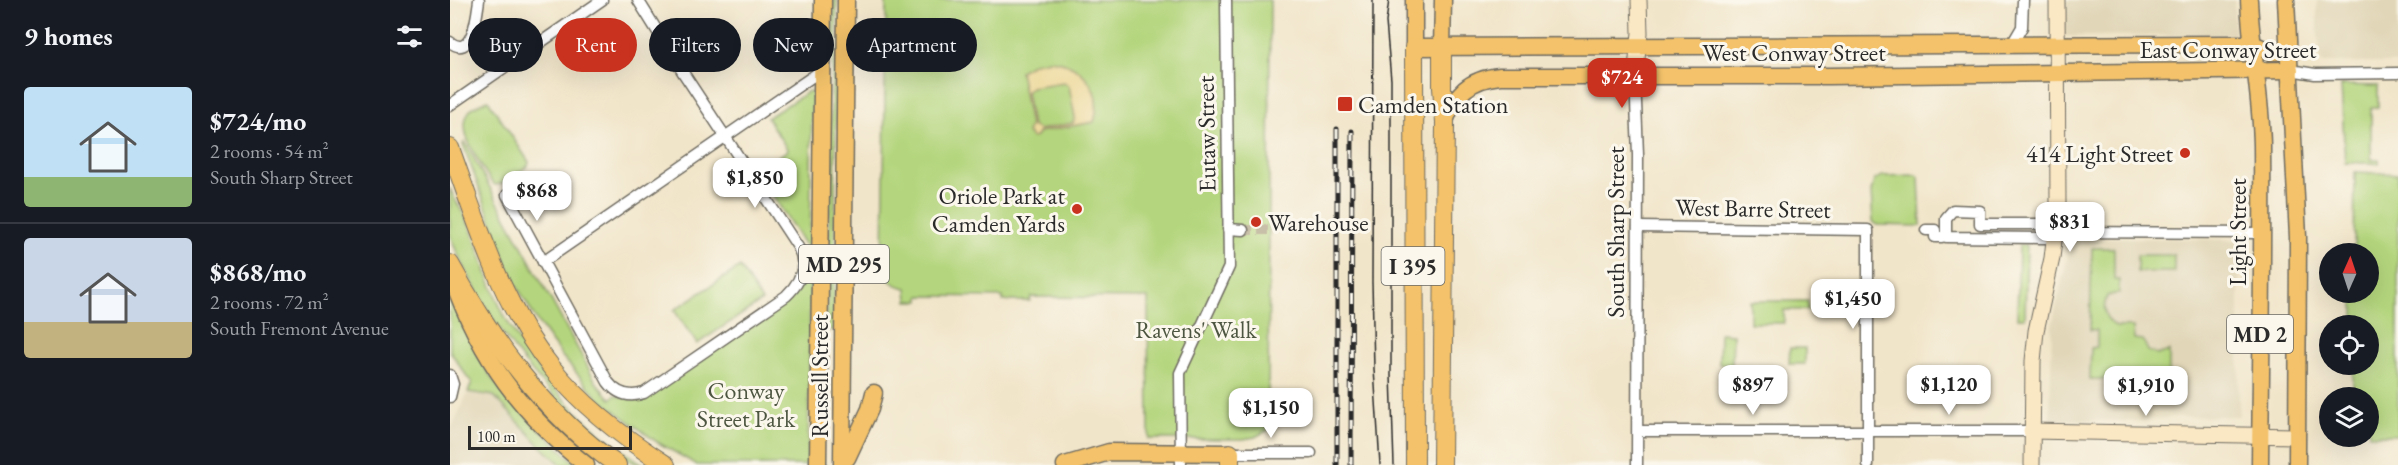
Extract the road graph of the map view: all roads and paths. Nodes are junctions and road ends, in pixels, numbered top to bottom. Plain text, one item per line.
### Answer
1 (479, 0) edge
2 (602, 0) edge
3 (638, 0) edge
4 (823, 0) edge
5 (846, 0) edge
6 (1226, 0) edge
7 (1413, 0) edge
8 (1443, 0) edge
9 (1639, 0) edge
10 (2023, 0) edge
11 (2057, 0) edge
12 (2249, 0) edge
13 (2286, 0) edge
14 (823, 18) edge
15 (454, 44) edge
16 (2012, 44) junction
17 (2058, 44) junction
18 (2253, 44) junction
19 (1414, 47) junction
20 (1638, 47) junction
21 (1442, 48) junction
22 (2288, 51) junction
23 (2257, 70) junction
24 (2290, 70) junction
25 (819, 72) edge
26 (822, 72) edge
27 (2058, 73) junction
28 (2398, 73) edge
29 (1635, 76) junction
30 (450, 105) edge
31 (1445, 122) junction
32 (725, 136) junction
33 (450, 148) edge
34 (507, 195) dead end
35 (1980, 224) junction
36 (2017, 224) junction
37 (1638, 227) junction
38 (1228, 229) junction
39 (1243, 230) tunnel mouth
40 (1926, 230) dead end
41 (2049, 231) junction
42 (2261, 233) junction
43 (1944, 237) junction
44 (1980, 238) junction
45 (2017, 238) junction
46 (543, 262) junction
47 (450, 264) edge
48 (450, 270) edge
49 (450, 375) edge
50 (874, 393) dead end
51 (450, 397) edge
52 (1868, 430) junction
53 (1638, 431) junction
54 (2031, 431) junction
55 (2260, 435) junction
56 (2297, 436) junction
57 (1311, 453) dead end
58 (1180, 459) edge
59 (1230, 459) edge
60 (586, 465) edge
61 (617, 465) edge
62 (666, 465) edge
63 (818, 465) edge
64 (843, 465) edge
65 (1065, 465) edge
66 (1415, 465) edge
67 (1442, 465) edge
68 (1637, 465) edge
69 (1868, 465) edge
70 (2031, 465) edge
71 (2260, 465) edge
72 (2297, 465) edge

1 - 15 street
2 - 30 street
3 - 32 street
4 - 14 main road, Russell Street / MD 295
5 - 64 main road, Russell Street / MD 295
6 - 38 street, Eutaw Street
7 - 19 main road, I 395
8 - 21 main road, I 395
9 - 20 main road, South Sharp Street
10 - 16 street
11 - 17 main road
12 - 18 main road, Light Street / MD 2
13 - 22 main road, MD 2
16 - 17 main road, West Conway Street
16 - 20 main road, West Conway Street
17 - 18 main road, East Conway Street
17 - 27 main road
18 - 22 main road, East Conway Street
18 - 23 main road, Light Street / MD 2
19 - 21 main road, West Conway Street
19 - 66 highway, I 395
20 - 21 main road, West Conway Street
20 - 29 main road, South Sharp Street
21 - 31 highway, I 395
22 - 24 main road, MD 2
23 - 24 main road, East Conway Street
23 - 27 main road, East Conway Street
23 - 42 main road, Light Street / MD 2
24 - 28 street, East Conway Street
24 - 56 main road, MD 2
25 - 32 street
26 - 63 main road, Russell Street / MD 295
27 - 29 main road, West Conway Street
27 - 41 main road
29 - 31 main road, West Conway Street
29 - 37 street, South Sharp Street
31 - 67 highway, I 395
32 - 46 street
32 - 46 street
33 - 62 highway
34 - 46 street
35 - 36 street
35 - 43 street
35 - 44 street
36 - 41 street
36 - 45 street
37 - 52 street, West Barre Street
37 - 53 street, South Sharp Street
38 - 39 street
38 - 58 street, Eutaw Street
40 - 43 street
41 - 42 street
41 - 45 street
41 - 54 main road
42 - 55 main road, Light Street / MD 2
43 - 44 street
44 - 45 street
47 - 61 highway
48 - 60 main road
49 - 51 street
50 - 64 main road
52 - 53 street
52 - 54 street
52 - 69 street
53 - 68 street, South Sharp Street
54 - 55 main road
54 - 70 main road
55 - 56 main road
55 - 71 main road, Light Street
56 - 72 main road, MD 2
57 - 59 street
58 - 59 main road
58 - 65 main road

